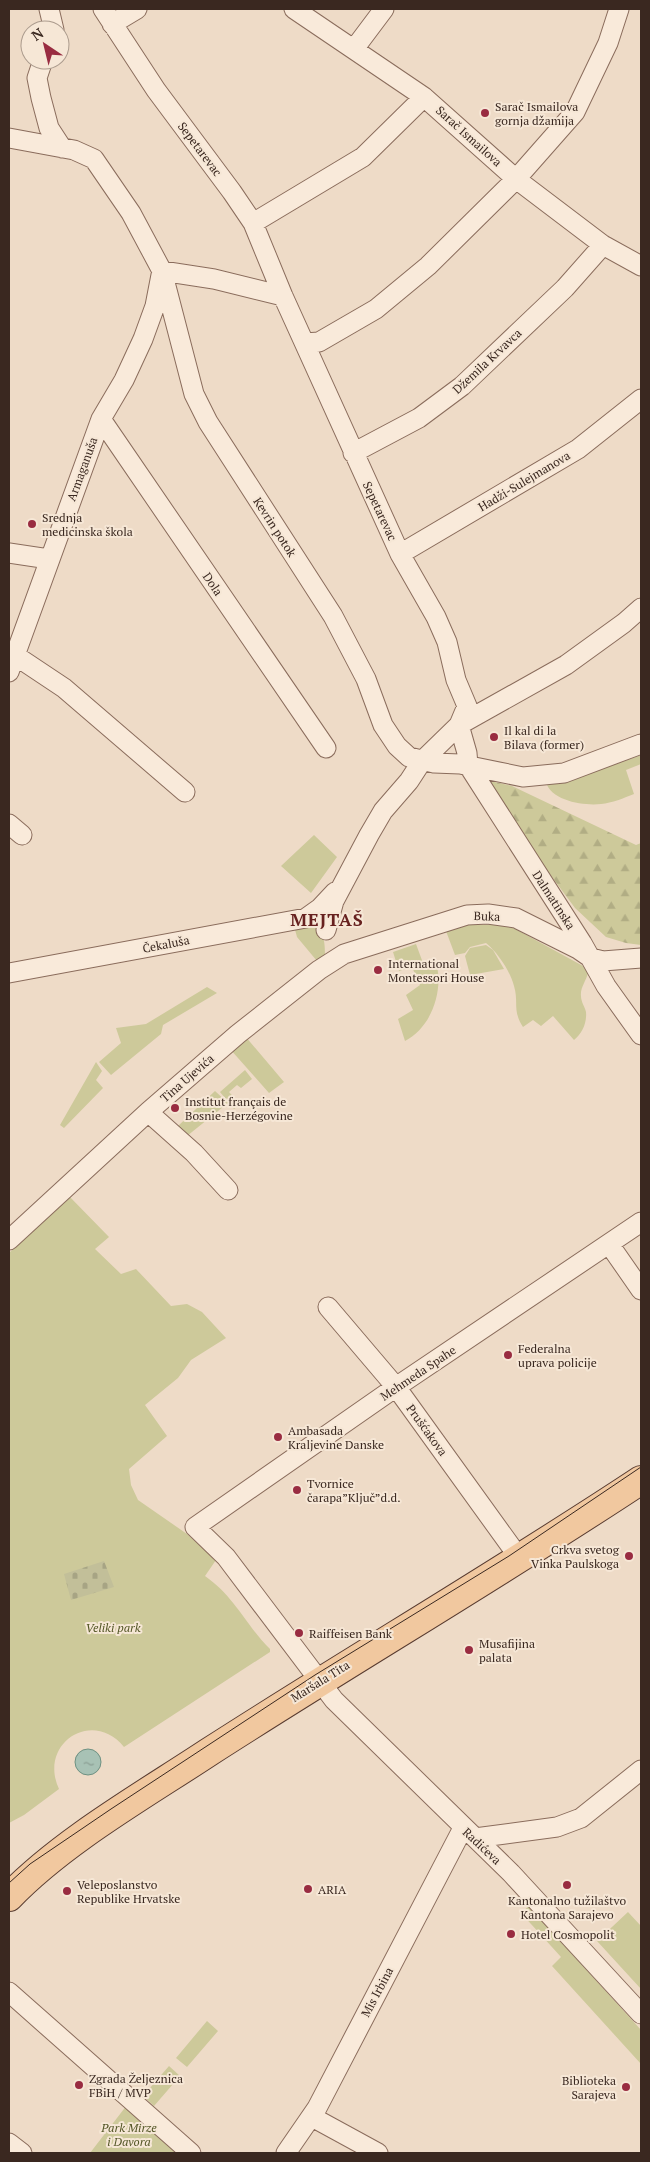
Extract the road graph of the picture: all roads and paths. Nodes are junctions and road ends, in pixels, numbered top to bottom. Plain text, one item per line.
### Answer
1 (137, 9) edge
2 (294, 9) edge
3 (384, 9) edge
4 (619, 9) edge
5 (107, 16) edge
6 (354, 49) junction
7 (40, 70) edge
8 (424, 96) junction
9 (9, 138) edge
10 (62, 148) junction
11 (516, 179) junction
12 (253, 223) junction
13 (603, 245) junction
14 (641, 266) edge
15 (162, 271) junction
16 (283, 296) junction
17 (305, 343) junction
18 (641, 398) edge
19 (101, 419) junction
20 (353, 453) junction
21 (9, 554) edge
22 (400, 554) junction
23 (49, 559) junction
24 (641, 608) edge
25 (12, 664) edge
26 (459, 725) junction
27 (641, 744) edge
28 (326, 748) dead end
29 (422, 760) junction
30 (468, 765) junction
31 (483, 776) junction
32 (185, 792) dead end
33 (346, 881) junction
34 (313, 913) junction
35 (326, 930) junction
36 (591, 958) junction
37 (641, 958) edge
38 (330, 962) junction
39 (9, 973) edge
40 (641, 1035) edge
41 (148, 1112) junction
42 (228, 1190) dead end
43 (641, 1222) edge
44 (9, 1240) edge
45 (609, 1244) junction
46 (641, 1290) edge
47 (328, 1306) dead end
48 (396, 1387) junction
49 (641, 1480) edge
50 (195, 1527) joint
51 (520, 1559) junction
52 (318, 1682) junction
53 (641, 1770) edge
54 (469, 1833) junction
55 (15, 1888) edge
56 (9, 1992) edge
57 (641, 2014) edge
58 (312, 2117) junction
59 (9, 2143) edge
60 (22, 2153) edge
61 (191, 2153) edge
62 (286, 2153) edge
63 (378, 2153) edge

1 - 5 street
2 - 6 street, Sarač Ismailova
3 - 6 street
4 - 11 street
5 - 12 street, Sepetarevac
6 - 8 street, Sarač Ismailova
7 - 10 street
8 - 11 street, Sarač Ismailova
8 - 12 street
9 - 10 street, Kevrin potok
10 - 15 street, Kevrin potok
11 - 13 street, Sarač Ismailova
11 - 17 street
12 - 16 street, Sepetarevac
13 - 14 street, Sarač Ismailova
13 - 20 street, Džemila Krvavca
15 - 16 street
15 - 19 street, Armaganuša
15 - 29 street, Kevrin potok
16 - 17 street, Sepetarevac
17 - 20 street, Sepetarevac
18 - 22 street, Hadži-Sulejmanova
19 - 23 street, Armaganuša
19 - 28 street, Dola
20 - 22 street, Sepetarevac
21 - 23 street
22 - 26 street, Sepetarevac
23 - 25 street, Armaganuša
24 - 26 street
25 - 32 street
26 - 29 street
26 - 30 street
27 - 31 street
29 - 30 street
29 - 33 street
30 - 31 street
31 - 36 street, Dalmatinska
33 - 34 street
33 - 35 street
34 - 35 street
34 - 39 street, Čekaluša
35 - 38 street
36 - 37 street, Buka
36 - 38 street, Buka
36 - 40 street, Dalmatinska
38 - 41 street, Tina Ujevića
41 - 42 street
41 - 44 street, Tina Ujevića
43 - 45 street, Mehmeda Spahe
45 - 46 street
45 - 48 street, Mehmeda Spahe
47 - 48 street, Prušćakova
48 - 50 street, Mehmeda Spahe
48 - 51 street, Prušćakova
49 - 51 main road, Maršala Tita
50 - 52 street, Radićeva
51 - 52 main road, Maršala Tita
52 - 54 street, Radićeva
52 - 55 main road, Maršala Tita
53 - 54 street
54 - 57 street, Radićeva
54 - 58 street, Mis Irbina
56 - 61 street
58 - 62 street, Mis Irbina
58 - 63 street
59 - 60 street

